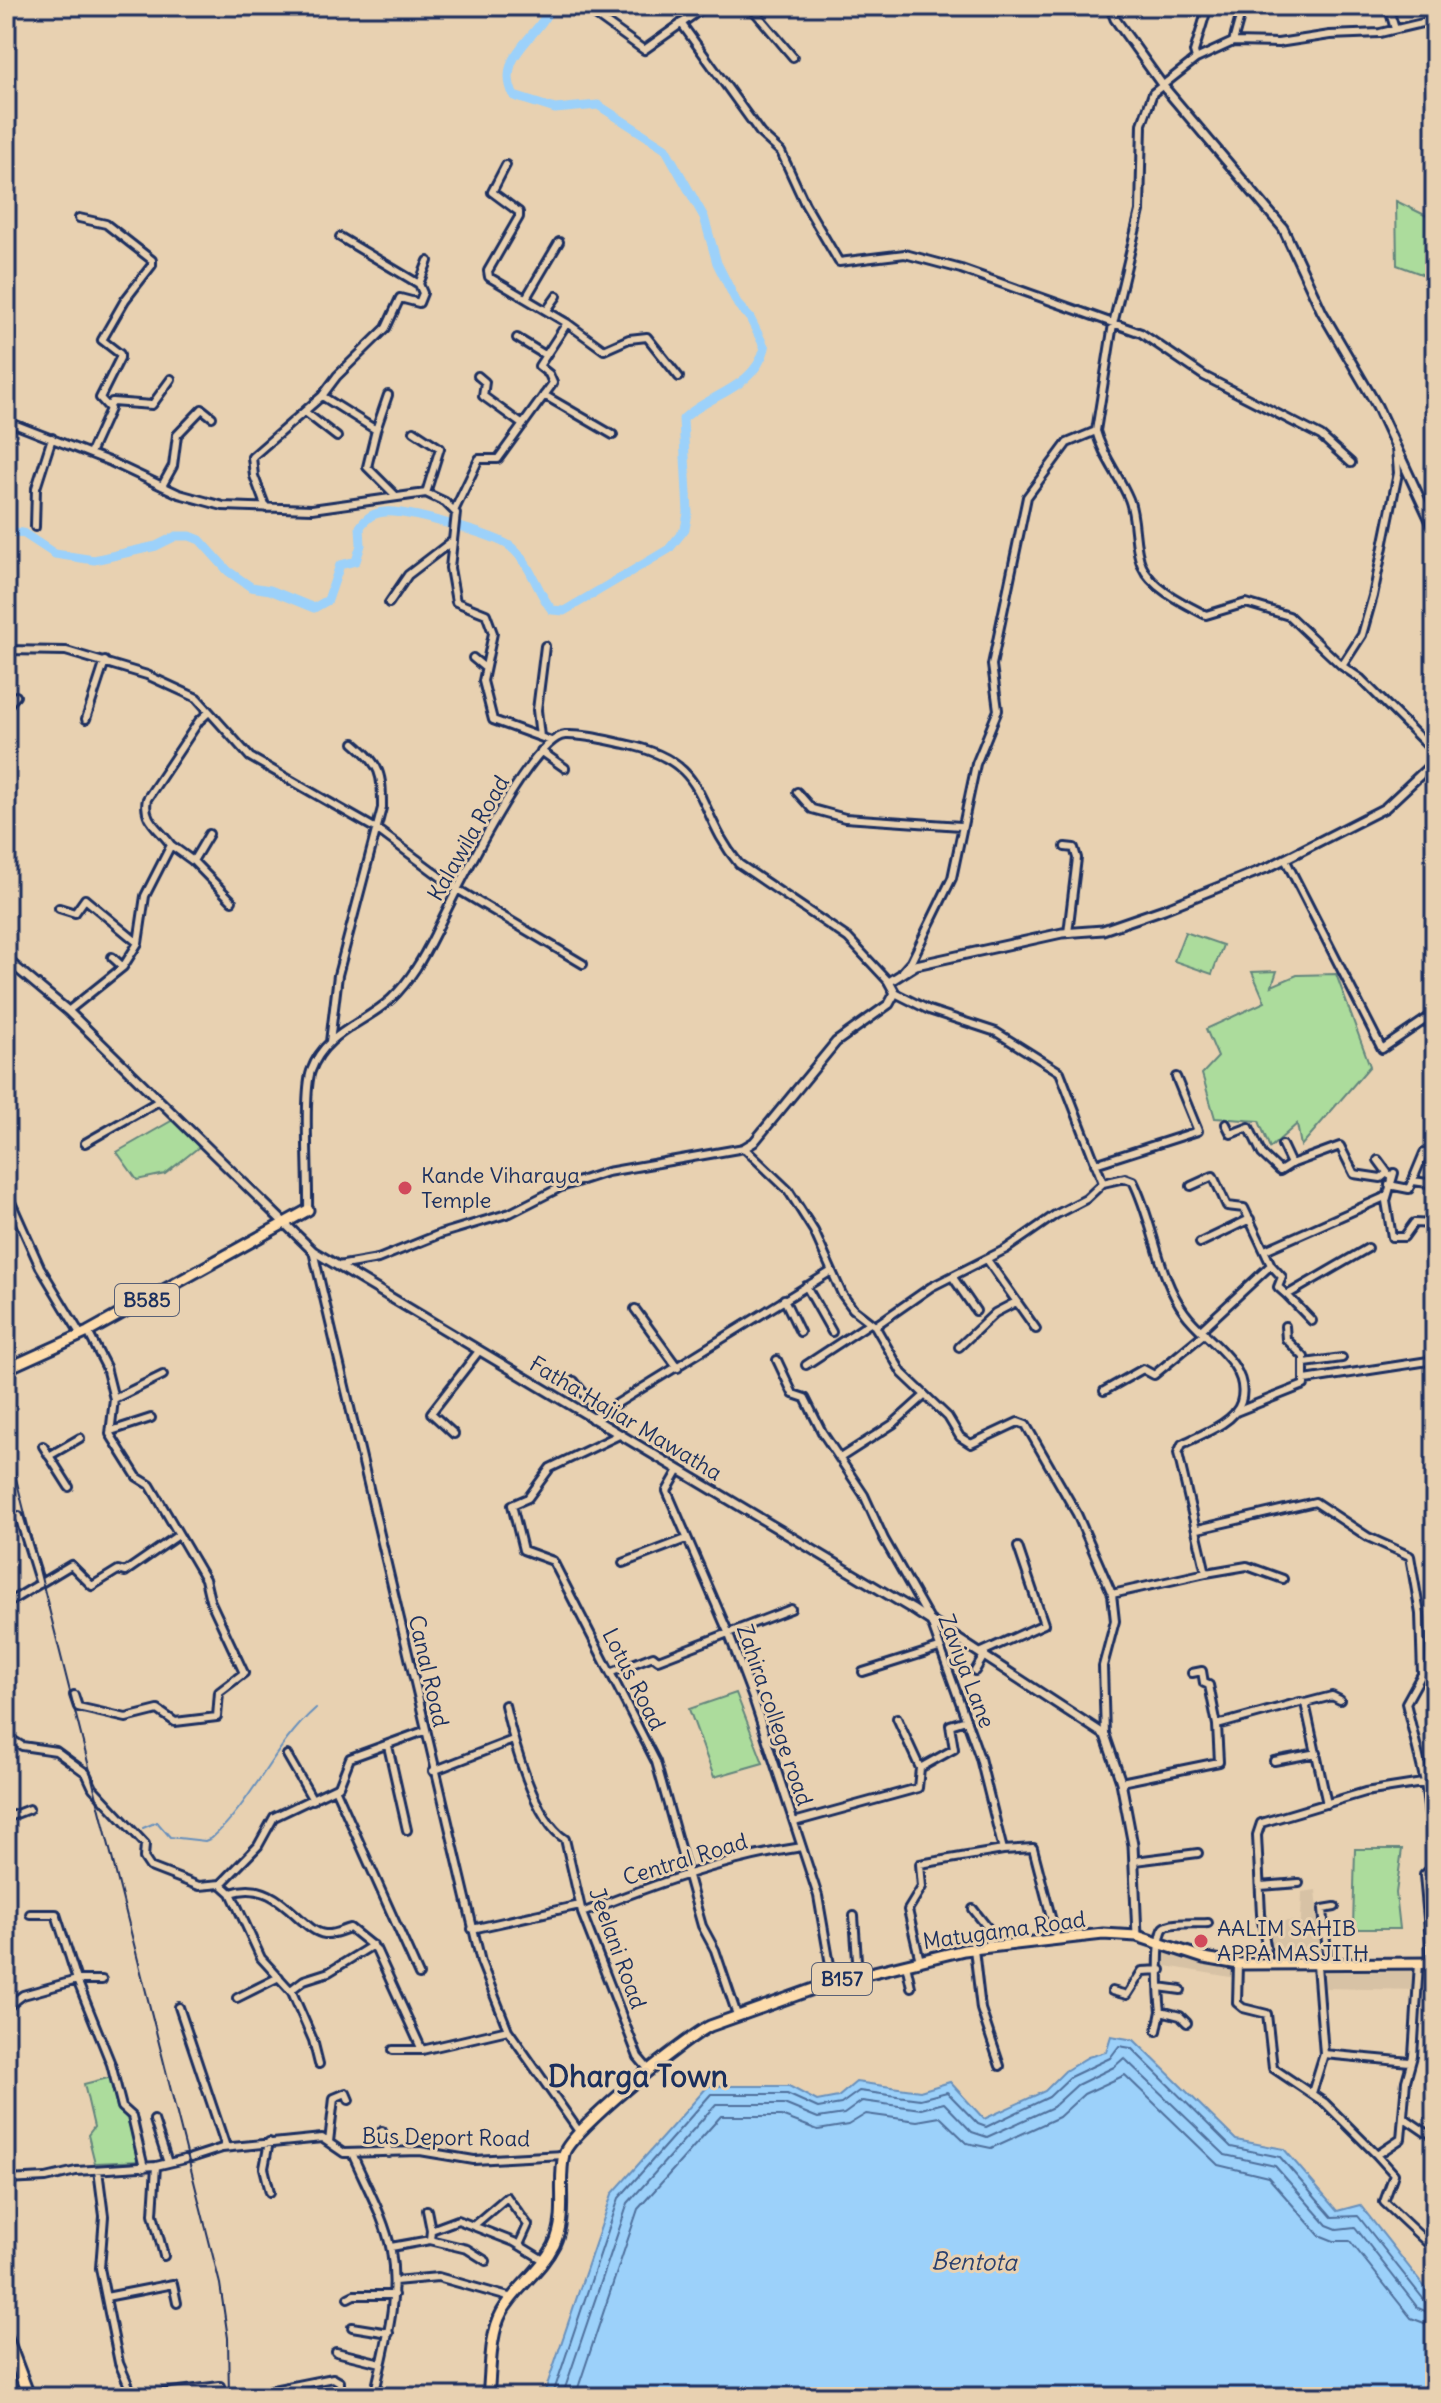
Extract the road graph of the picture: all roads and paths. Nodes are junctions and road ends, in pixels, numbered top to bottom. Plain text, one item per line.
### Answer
1 (583, 6) edge
2 (706, 6) edge
3 (750, 6) edge
4 (1110, 6) edge
5 (1208, 6) edge
6 (1243, 6) edge
7 (1388, 6) edge
8 (1435, 20) edge
9 (681, 23) junction
10 (1395, 29) junction
11 (1233, 42) junction
12 (793, 57) dead end
13 (1196, 59) junction
14 (1163, 86) junction
15 (506, 165) dead end
16 (79, 218) dead end
17 (340, 237) dead end
18 (559, 242) dead end
19 (428, 261) dead end
20 (419, 284) junction
21 (557, 296) dead end
22 (526, 298) junction
23 (547, 310) junction
24 (567, 323) junction
25 (1113, 324) junction
26 (517, 338) dead end
27 (545, 355) junction
28 (478, 376) dead end
29 (679, 377) dead end
30 (171, 379) dead end
31 (388, 395) dead end
32 (544, 395) junction
33 (322, 396) junction
34 (109, 406) junction
35 (305, 412) junction
36 (212, 417) dead end
37 (6, 421) edge
38 (523, 425) junction
39 (376, 430) junction
40 (414, 431) dead end
41 (1096, 431) junction
42 (613, 435) dead end
43 (337, 437) dead end
44 (52, 438) junction
45 (1395, 443) junction
46 (90, 453) junction
47 (1351, 463) dead end
48 (162, 486) junction
49 (426, 493) junction
50 (397, 497) junction
51 (266, 508) junction
52 (455, 511) junction
53 (35, 527) dead end
54 (1435, 531) edge
55 (451, 541) junction
56 (389, 603) dead end
57 (545, 646) dead end
58 (6, 650) edge
59 (473, 658) dead end
60 (105, 661) junction
61 (1342, 666) junction
62 (485, 668) junction
63 (16, 696) dead end
64 (6, 707) edge
65 (209, 712) junction
66 (86, 719) dead end
67 (540, 737) junction
68 (551, 741) junction
69 (354, 743) dead end
70 (541, 751) junction
71 (1435, 753) edge
72 (1435, 761) edge
73 (565, 768) dead end
74 (797, 792) dead end
75 (961, 826) junction
76 (378, 830) junction
77 (209, 834) dead end
78 (171, 845) junction
79 (1065, 847) dead end
80 (1285, 859) junction
81 (193, 861) junction
82 (457, 889) junction
83 (232, 901) dead end
84 (59, 908) dead end
85 (1068, 933) junction
86 (138, 943) junction
87 (112, 957) dead end
88 (6, 959) edge
89 (583, 964) dead end
90 (123, 967) junction
91 (903, 971) junction
92 (889, 982) junction
93 (895, 993) junction
94 (68, 1011) junction
95 (1435, 1013) edge
96 (330, 1044) junction
97 (1176, 1077) dead end
98 (157, 1102) junction
99 (1226, 1124) dead end
100 (85, 1143) dead end
101 (1282, 1145) dead end
102 (744, 1148) junction
103 (1435, 1158) edge
104 (1378, 1160) dead end
105 (1095, 1164) junction
106 (1291, 1164) junction
107 (1390, 1177) junction
108 (1413, 1181) junction
109 (1103, 1183) junction
110 (1435, 1184) edge
111 (1191, 1186) dead end
112 (6, 1191) edge
113 (1387, 1196) junction
114 (308, 1210) joint
115 (1250, 1219) junction
116 (284, 1224) junction
117 (1435, 1224) edge
118 (1200, 1243) dead end
119 (1368, 1248) dead end
120 (1265, 1250) junction
121 (313, 1251) junction
122 (988, 1261) junction
123 (1271, 1265) junction
124 (338, 1266) junction
125 (830, 1272) junction
126 (954, 1279) junction
127 (806, 1286) junction
128 (1287, 1295) junction
129 (784, 1299) junction
130 (1016, 1302) junction
131 (635, 1309) dead end
132 (976, 1311) dead end
133 (1312, 1321) dead end
134 (873, 1325) junction
135 (1285, 1326) dead end
136 (1036, 1329) dead end
137 (1203, 1331) junction
138 (800, 1332) dead end
139 (832, 1332) dead end
140 (84, 1334) junction
141 (959, 1347) dead end
142 (479, 1351) junction
143 (1342, 1358) dead end
144 (777, 1360) dead end
145 (1435, 1360) edge
146 (1305, 1363) junction
147 (806, 1365) dead end
148 (678, 1368) junction
149 (6, 1369) edge
150 (163, 1375) dead end
151 (1305, 1380) junction
152 (574, 1381) dead end
153 (1104, 1391) dead end
154 (923, 1397) junction
155 (114, 1399) junction
156 (1236, 1412) junction
157 (599, 1413) junction
158 (151, 1418) dead end
159 (592, 1419) junction
160 (111, 1431) junction
161 (454, 1434) dead end
162 (619, 1435) junction
163 (80, 1438) dead end
164 (43, 1446) dead end
165 (49, 1456) junction
166 (840, 1458) junction
167 (679, 1470) junction
168 (69, 1487) dead end
169 (6, 1521) edge
170 (1198, 1529) junction
171 (177, 1536) junction
172 (686, 1539) junction
173 (1018, 1547) dead end
174 (623, 1563) dead end
175 (1206, 1573) junction
176 (1283, 1579) dead end
177 (40, 1584) junction
178 (1112, 1594) junction
179 (6, 1604) edge
180 (791, 1609) dead end
181 (931, 1622) junction
182 (728, 1632) junction
183 (939, 1648) junction
184 (983, 1653) junction
185 (975, 1671) dead end
186 (612, 1672) junction
187 (863, 1672) dead end
188 (1192, 1673) dead end
189 (74, 1695) dead end
190 (1340, 1700) dead end
191 (1305, 1703) junction
192 (505, 1705) dead end
193 (897, 1718) dead end
194 (966, 1720) junction
195 (1217, 1725) junction
196 (424, 1731) junction
197 (1105, 1735) junction
198 (6, 1736) edge
199 (513, 1740) junction
200 (388, 1746) junction
201 (1317, 1753) junction
202 (287, 1755) dead end
203 (1274, 1761) dead end
204 (920, 1768) junction
205 (433, 1771) junction
206 (1435, 1781) edge
207 (1121, 1782) junction
208 (1425, 1782) junction
209 (335, 1788) junction
210 (313, 1800) junction
211 (1327, 1804) junction
212 (29, 1809) dead end
213 (6, 1818) edge
214 (794, 1822) junction
215 (407, 1830) dead end
216 (802, 1847) junction
217 (1003, 1850) junction
218 (1198, 1853) dead end
219 (1135, 1861) junction
220 (690, 1875) junction
221 (1299, 1883) dead end
222 (221, 1884) junction
223 (1260, 1886) junction
224 (231, 1893) junction
225 (580, 1905) junction
226 (1335, 1907) dead end
227 (973, 1909) dead end
228 (582, 1913) junction
229 (30, 1914) dead end
230 (854, 1916) dead end
231 (1208, 1923) dead end
232 (472, 1929) junction
233 (1137, 1936) junction
234 (1057, 1940) junction
235 (1161, 1944) junction
236 (373, 1945) junction
237 (990, 1947) junction
238 (974, 1949) junction
239 (920, 1961) junction
240 (1419, 1963) junction
241 (1433, 1963) edge
242 (906, 1964) junction
243 (1238, 1964) junction
244 (1269, 1965) junction
245 (1323, 1965) junction
246 (1161, 1970) junction
247 (419, 1975) dead end
248 (858, 1975) junction
249 (279, 1977) junction
250 (77, 1980) junction
251 (102, 1980) dead end
252 (833, 1982) junction
253 (911, 1987) dead end
254 (1159, 1987) junction
255 (291, 1990) junction
256 (1181, 1990) dead end
257 (1112, 1991) dead end
258 (237, 1998) dead end
259 (179, 2007) dead end
260 (6, 2008) edge
261 (1161, 2011) junction
262 (737, 2015) junction
263 (1187, 2023) dead end
264 (508, 2030) junction
265 (1157, 2031) dead end
266 (393, 2050) dead end
267 (422, 2050) junction
268 (1324, 2054) junction
269 (1410, 2062) junction
270 (319, 2064) dead end
271 (1000, 2066) dead end
272 (649, 2070) junction
273 (1312, 2093) junction
274 (349, 2100) dead end
275 (1403, 2117) junction
276 (154, 2120) dead end
277 (578, 2130) junction
278 (382, 2131) dead end
279 (1435, 2135) edge
280 (269, 2142) junction
281 (329, 2142) junction
282 (226, 2147) junction
283 (352, 2153) junction
284 (389, 2153) junction
285 (563, 2155) junction
286 (1377, 2155) junction
287 (168, 2163) junction
288 (156, 2166) junction
289 (144, 2168) junction
290 (98, 2170) junction
291 (6, 2180) edge
292 (270, 2192) dead end
293 (427, 2210) dead end
294 (473, 2226) junction
295 (431, 2230) junction
296 (430, 2240) junction
297 (519, 2245) junction
298 (391, 2247) junction
299 (1435, 2250) edge
300 (164, 2256) dead end
301 (486, 2261) dead end
302 (545, 2261) junction
303 (395, 2281) junction
304 (394, 2295) junction
305 (106, 2297) junction
306 (348, 2298) dead end
307 (513, 2299) junction
308 (177, 2303) dead end
309 (352, 2327) dead end
310 (389, 2333) junction
311 (6, 2336) edge
312 (336, 2352) dead end
313 (381, 2363) junction
314 (220, 2386) dead end
315 (268, 2391) dead end
316 (28, 2394) edge
317 (374, 2395) edge
318 (12, 2397) edge
319 (139, 2397) edge
320 (488, 2397) edge

1 - 9 street
2 - 9 street
3 - 12 street
4 - 14 street
5 - 13 street
6 - 11 street
7 - 10 street
8 - 10 street
9 - 25 street
10 - 11 street
11 - 13 street
13 - 14 street
14 - 25 street
14 - 45 street
15 - 22 street
16 - 34 street
17 - 20 street
18 - 22 street
19 - 20 street
20 - 33 street
21 - 23 street
22 - 23 street
23 - 24 street
24 - 27 street
24 - 29 street
25 - 41 street
25 - 47 street
26 - 27 street
27 - 32 street
28 - 38 street
30 - 34 street
31 - 39 street
32 - 38 street
32 - 42 street
33 - 35 street
33 - 39 street
34 - 46 street
35 - 43 street
35 - 51 street
36 - 48 street
37 - 44 street
38 - 52 street
39 - 50 street
40 - 49 street
41 - 61 street
41 - 75 street
44 - 46 street
44 - 53 street
45 - 54 street
45 - 61 street
46 - 48 street
48 - 51 street
49 - 50 street
49 - 52 street
50 - 51 street
52 - 55 street
55 - 56 street
55 - 62 street
57 - 67 street
58 - 60 street
59 - 62 street
60 - 65 street
60 - 66 street
61 - 71 street
62 - 67 street
63 - 64 street
65 - 76 street
65 - 78 street
67 - 68 street
68 - 70 street, Kalawila Road
68 - 92 street
69 - 76 street
70 - 73 street
70 - 82 street, Kalawila Road
72 - 80 street
74 - 75 street
75 - 91 street
76 - 82 street
76 - 96 street
77 - 81 street
78 - 81 street
78 - 86 street
79 - 85 street
80 - 85 street
80 - 95 street
81 - 83 street
82 - 89 street
82 - 96 street, Kalawila Road
84 - 86 street
85 - 91 street
86 - 90 street
87 - 90 street
88 - 94 street, Fatha Hajiar Mawatha
90 - 94 street
91 - 92 street
92 - 93 street
93 - 102 street
93 - 105 street
94 - 98 street, Fatha Hajiar Mawatha
96 - 114 street, Kalawila Road
97 - 105 street
98 - 100 street
98 - 116 street, Fatha Hajiar Mawatha
99 - 106 street
101 - 106 street
102 - 124 street
102 - 125 street
103 - 108 street
104 - 107 street
105 - 109 street
106 - 107 street
107 - 108 street
107 - 113 street
108 - 110 street
109 - 122 street
109 - 137 street
111 - 115 street
112 - 140 street
113 - 117 street
113 - 120 street
114 - 116 main road, B585
115 - 118 street
115 - 120 street
116 - 121 street, Fatha Hajiar Mawatha
116 - 140 main road, B585
119 - 128 street
120 - 123 street
121 - 124 street, Fatha Hajiar Mawatha
121 - 196 street, Canal Road
122 - 126 street
122 - 130 street
123 - 128 street
123 - 137 street
124 - 142 street, Fatha Hajiar Mawatha
125 - 127 street
125 - 134 street
126 - 132 street
126 - 134 street
127 - 129 street
127 - 139 street
128 - 133 street
129 - 138 street
129 - 148 street
130 - 136 street
130 - 141 street
131 - 148 street
134 - 147 street
134 - 154 street
135 - 146 street
137 - 153 street
137 - 156 street
140 - 149 main road, B585
140 - 155 street
142 - 159 street, Fatha Hajiar Mawatha
142 - 161 street
143 - 146 street
144 - 166 street, Zaviya Lane
145 - 151 street
146 - 151 street
148 - 157 street
150 - 155 street
151 - 156 street
152 - 157 street
154 - 166 street
154 - 178 street
155 - 160 street
156 - 170 street
157 - 159 street
158 - 160 street
159 - 162 street, Fatha Hajiar Mawatha
160 - 171 street
162 - 167 street, Fatha Hajiar Mawatha
162 - 186 street, Lotus Road
163 - 165 street
164 - 165 street
165 - 168 street
166 - 181 street, Zaviya Lane
167 - 172 street, Zahira college road
167 - 181 street, Fatha Hajiar Mawatha
169 - 177 street
170 - 175 street
170 - 208 street
171 - 177 street
171 - 189 street
172 - 174 street
172 - 182 street, Zahira college road
173 - 184 street
175 - 176 street
175 - 178 street
177 - 179 street
178 - 197 street
180 - 182 street
181 - 183 street, Zaviya Lane
181 - 184 street, Fatha Hajiar Mawatha
182 - 186 street
182 - 214 street, Zahira college road
183 - 187 street
183 - 194 street, Zaviya Lane
184 - 185 street
184 - 197 street, Fatha Hajiar Mawatha
186 - 220 street, Lotus Road
188 - 195 street
190 - 191 street
191 - 195 street
191 - 201 street
192 - 199 street, Jeelani Road
193 - 204 street
194 - 204 street
194 - 217 street, Zaviya Lane
195 - 207 street
196 - 200 street
196 - 205 street, Canal Road
197 - 207 street
198 - 222 street
199 - 205 street
199 - 225 street, Jeelani Road
200 - 209 street
200 - 215 street
201 - 203 street
201 - 211 street
202 - 210 street
204 - 214 street
205 - 232 street, Canal Road
206 - 208 street
207 - 219 street
208 - 211 street
208 - 241 street
209 - 210 street
209 - 247 street
210 - 222 street
211 - 223 street
212 - 213 street
214 - 216 street, Zahira college road
216 - 220 street, Central Road
216 - 252 street, Zahira college road
217 - 234 street
217 - 239 street
218 - 219 street
219 - 233 street
220 - 228 street, Central Road
220 - 262 street, Lotus Road
221 - 223 street
222 - 224 street
223 - 244 street
224 - 236 street
224 - 249 street
225 - 228 street, Jeelani Road
225 - 232 street
226 - 245 street
227 - 237 street
228 - 272 street, Jeelani Road
229 - 250 street
230 - 248 street
231 - 235 street
232 - 264 street, Canal Road
233 - 234 main road, Matugama Road / B157
233 - 235 main road, Matugama Road / B157
234 - 237 main road, Matugama Road / B157
235 - 243 main road, Matugama Road / B157
235 - 246 street
236 - 255 street
236 - 267 street
237 - 238 main road, Matugama Road / B157
238 - 239 main road, Matugama Road / B157
238 - 271 street
239 - 242 main road, Matugama Road / B157
240 - 241 main road, Matugama Road / B157
240 - 245 main road, Matugama Road / B157
240 - 269 street
242 - 248 main road, Matugama Road / B157
242 - 253 street
243 - 244 main road, Matugama Road / B157
243 - 273 street
244 - 245 main road, Matugama Road / B157
245 - 268 street
246 - 254 street
246 - 257 street
248 - 252 main road, Matugama Road / B157
249 - 255 street
249 - 258 street
250 - 251 street
250 - 260 street
250 - 289 street
252 - 262 main road, Matugama Road / B157
254 - 256 street
254 - 261 street
255 - 270 street
259 - 282 street
261 - 263 street
261 - 265 street
262 - 272 main road, Matugama Road / B157
264 - 267 street
264 - 277 street, Canal Road
266 - 267 street
268 - 269 street
268 - 273 street
269 - 275 street
272 - 277 main road, Matugama Road / B157
273 - 286 street
274 - 281 street
275 - 279 street
275 - 286 street
276 - 287 street
277 - 285 main road, Matugama Road / B157
278 - 284 street
280 - 281 street, Bus Deport Road
280 - 282 street, Bus Deport Road
280 - 292 street
281 - 283 street, Bus Deport Road
282 - 287 street, Bus Deport Road
283 - 284 street, Bus Deport Road
283 - 298 street
284 - 285 street, Bus Deport Road
285 - 302 main road, Matugama Road / B157
286 - 299 street
287 - 288 street, Bus Deport Road
288 - 289 street, Bus Deport Road
288 - 300 street
289 - 290 street, Bus Deport Road
290 - 291 street, Bus Deport Road
290 - 305 street
293 - 295 street
294 - 295 street
294 - 297 street
294 - 297 street
295 - 296 street
296 - 298 street
296 - 301 street
297 - 302 street
298 - 303 street
302 - 307 main road, Matugama Road / B157
303 - 304 street
303 - 307 street
304 - 306 street
304 - 310 street
305 - 308 street
305 - 319 street
307 - 320 main road, Matugama Road / B157
309 - 310 street
310 - 313 street
311 - 316 highway
312 - 313 street
313 - 317 street
314 - 319 street
315 - 317 street
316 - 318 street

